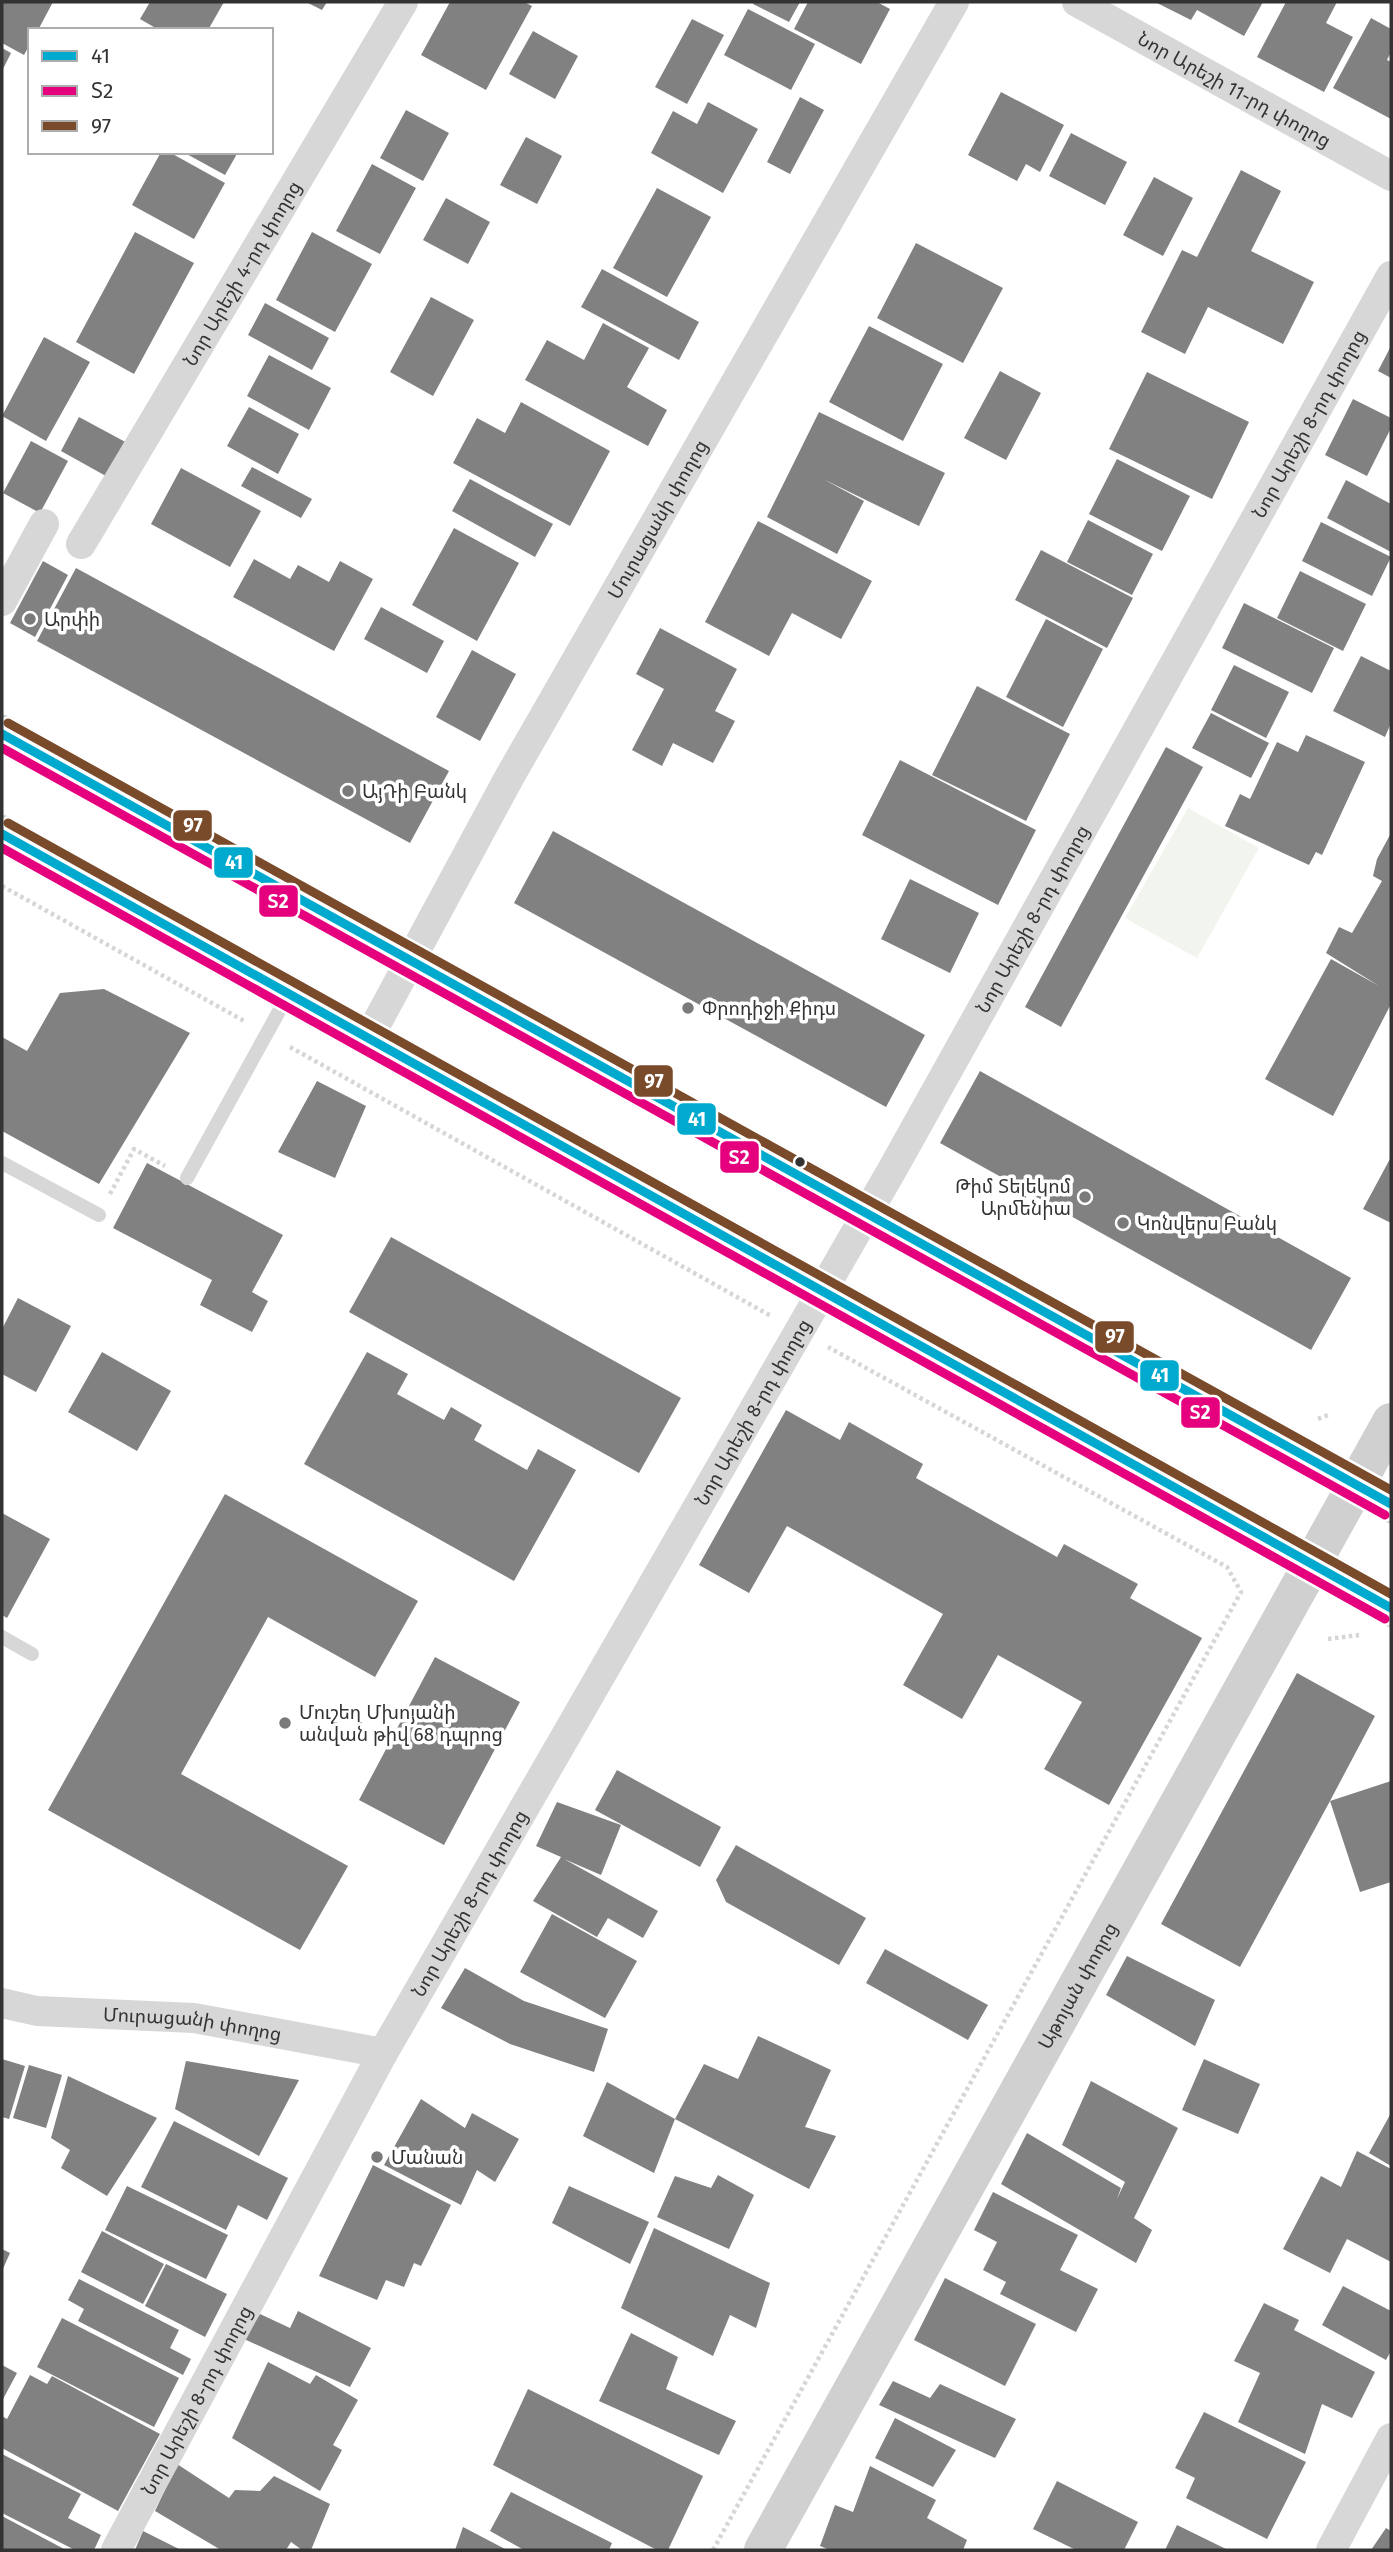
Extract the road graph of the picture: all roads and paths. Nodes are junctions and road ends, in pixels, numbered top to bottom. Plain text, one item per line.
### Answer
1 (403, 2) edge
2 (954, 2) edge
3 (1077, 2) edge
4 (1391, 176) edge
5 (1391, 276) edge
6 (44, 524) dead end
7 (81, 544) dead end
8 (2, 601) edge
9 (2, 734) edge
10 (2, 834) edge
11 (2, 886) edge
12 (411, 961) junction
13 (288, 994) junction
14 (265, 1033) junction
15 (368, 1039) junction
16 (2, 1163) edge
17 (187, 1178) joint
18 (867, 1213) junction
19 (99, 1215) joint
20 (821, 1291) junction
21 (800, 1332) junction
22 (1391, 1422) edge
23 (1356, 1486) junction
24 (1391, 1504) edge
25 (1312, 1566) junction
26 (1391, 1608) edge
27 (1360, 1635) dead end
28 (2, 1637) edge
29 (1328, 1639) dead end
30 (32, 1654) dead end
31 (2, 2003) edge
32 (383, 2053) junction
33 (1391, 2438) edge
34 (116, 2550) edge
35 (713, 2550) edge
36 (763, 2550) edge
37 (1331, 2550) edge

1 - 7 street, Նոր Արեշի 4-րդ փողոց
2 - 12 street, Մուրացանի փողոց
3 - 4 street, Նոր Արեշի 11-րդ փողոց
5 - 18 street, Նոր Արեշի 8-րդ փողոց
6 - 8 street
9 - 12 main road
10 - 13 main road
11 - 14 path
12 - 15 street, Մուրացանի փողոց
12 - 18 main road
13 - 14 lane
13 - 15 main road
14 - 17 lane
14 - 21 path
15 - 20 main road
16 - 19 lane
17 - 19 path
18 - 20 street, Նոր Արեշի 8-րդ փողոց
18 - 23 main road
20 - 21 street, Նոր Արեշի 8-րդ փողոց
20 - 25 main road
21 - 32 street, Նոր Արեշի 8-րդ փողոց
21 - 35 path
22 - 23 main road, Աթոյան փողոց
23 - 24 main road
23 - 25 main road, Աթոյան փողոց
25 - 26 main road
25 - 36 main road, Աթոյան փողոց
27 - 29 path
28 - 30 lane
31 - 32 street, Մուրացանի փողոց
32 - 34 street, Նոր Արեշի 8-րդ փողոց
33 - 37 street

